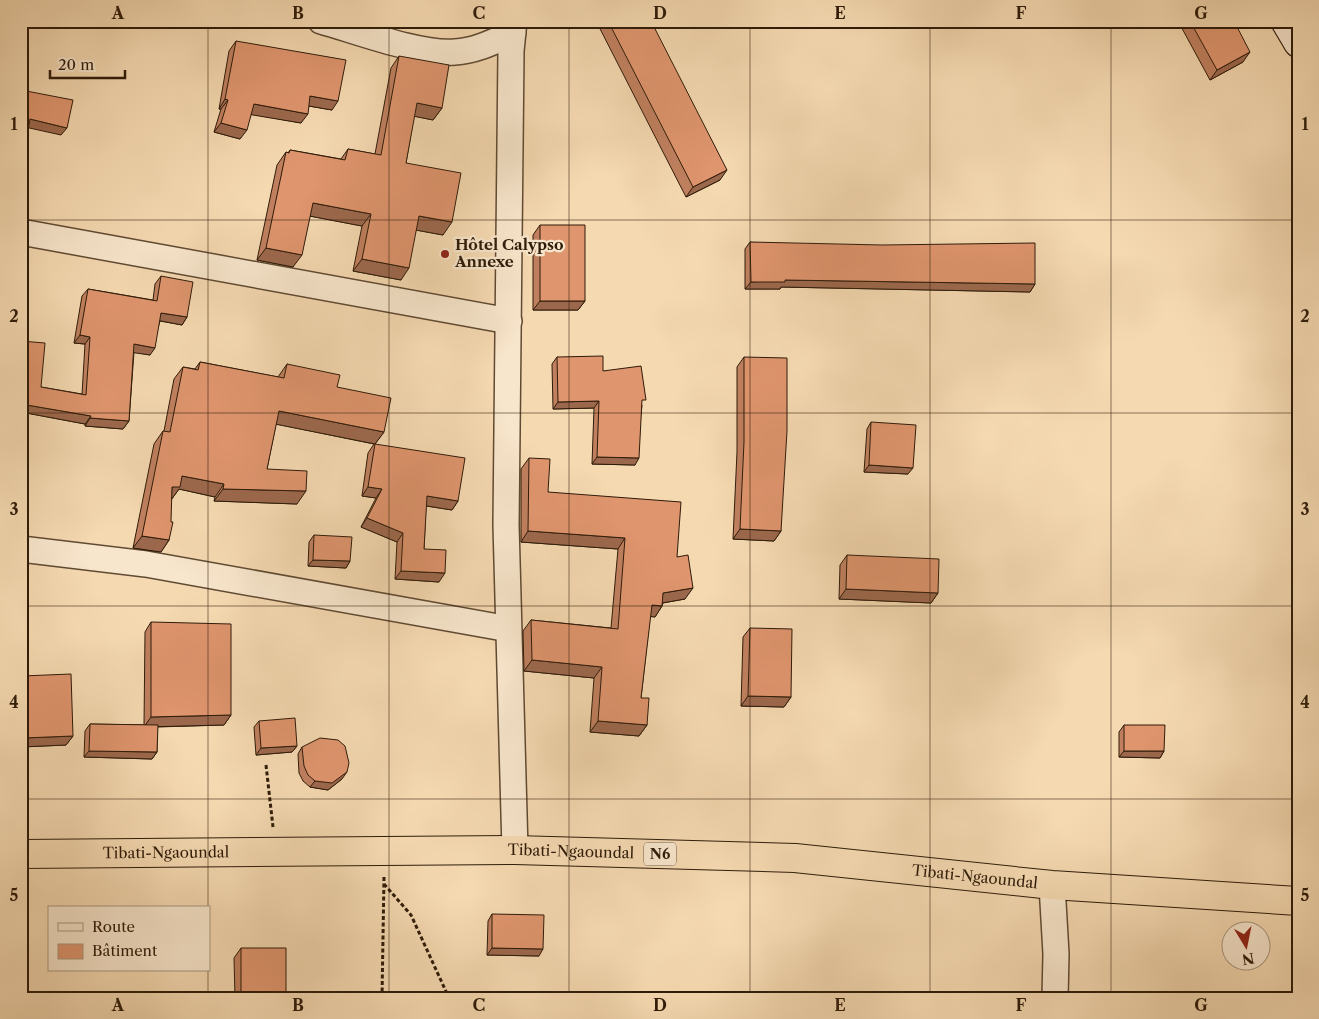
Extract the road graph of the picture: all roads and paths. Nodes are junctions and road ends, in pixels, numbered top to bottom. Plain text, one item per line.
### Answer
1 (321, 21) edge
2 (1285, 21) edge
3 (514, 27) edge
4 (1298, 43) edge
5 (21, 232) edge
6 (509, 320) junction
7 (21, 548) edge
8 (509, 629) junction
9 (266, 765) dead end
10 (274, 830) dead end
11 (386, 849) junction
12 (515, 850) junction
13 (21, 854) edge
14 (384, 883) junction
15 (1052, 885) junction
16 (1298, 901) edge
17 (382, 998) edge
18 (449, 998) edge
19 (1055, 998) edge

1 - 3 street
2 - 4 main road
3 - 6 street
5 - 6 street
6 - 8 street
7 - 8 street
8 - 12 street
9 - 10 path
11 - 12 highway, Tibati-Ngaoundal / N6
11 - 13 highway, Tibati-Ngaoundal / N6
11 - 14 path
12 - 15 highway, Tibati-Ngaoundal / N6
14 - 17 path
14 - 18 path
15 - 16 highway, Tibati-Ngaoundal / N6
15 - 19 street

